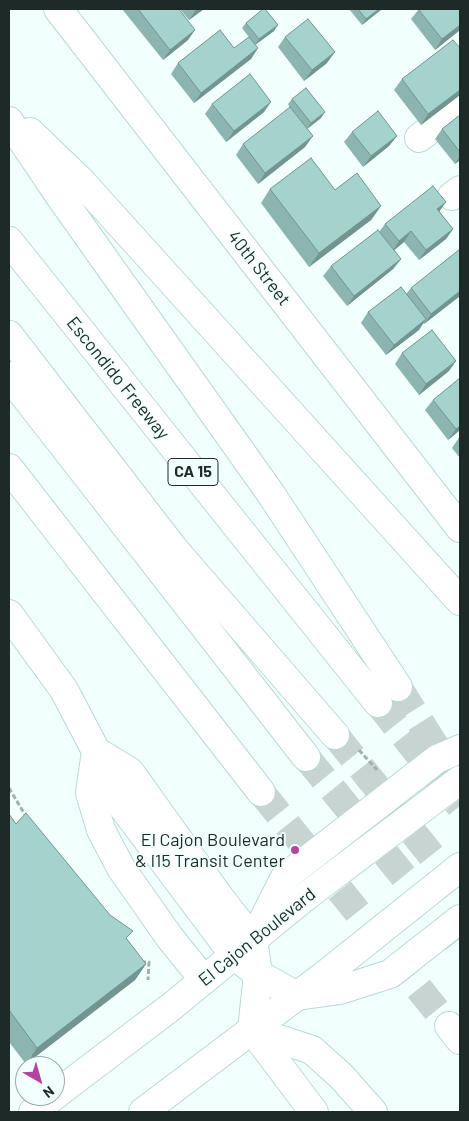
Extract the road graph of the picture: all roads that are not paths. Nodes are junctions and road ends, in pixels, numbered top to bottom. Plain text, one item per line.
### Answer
1 (58, 9) edge
2 (460, 106) edge
3 (9, 112) edge
4 (9, 121) edge
5 (419, 138) dead end
6 (9, 241) edge
7 (9, 335) edge
8 (9, 376) edge
9 (9, 468) edge
10 (460, 528) edge
11 (460, 601) edge
12 (9, 614) edge
13 (335, 736) tunnel mouth
14 (460, 749) edge
15 (96, 751) junction
16 (306, 757) tunnel mouth
17 (460, 780) edge
18 (261, 792) tunnel mouth
19 (460, 867) edge
20 (460, 919) edge
21 (243, 947) junction
22 (258, 974) junction
23 (204, 980) junction
24 (297, 996) junction
25 (252, 1030) junction
26 (65, 1088) edge
27 (143, 1112) edge
28 (314, 1112) edge
29 (373, 1112) edge

1 - 10 main road, 40th Street
2 - 5 main road
3 - 11 main road
4 - 6 main road, Escondido Freeway / CA 15
7 - 13 main road
8 - 16 main road
9 - 18 main road
12 - 15 main road
14 - 21 main road
15 - 21 main road
15 - 23 main road
17 - 21 main road, El Cajon Boulevard
19 - 24 main road
20 - 24 main road
21 - 22 main road
21 - 23 main road, El Cajon Boulevard
22 - 24 main road
22 - 25 main road
23 - 26 main road, El Cajon Boulevard
24 - 25 main road
25 - 27 main road
25 - 28 main road
25 - 29 main road

